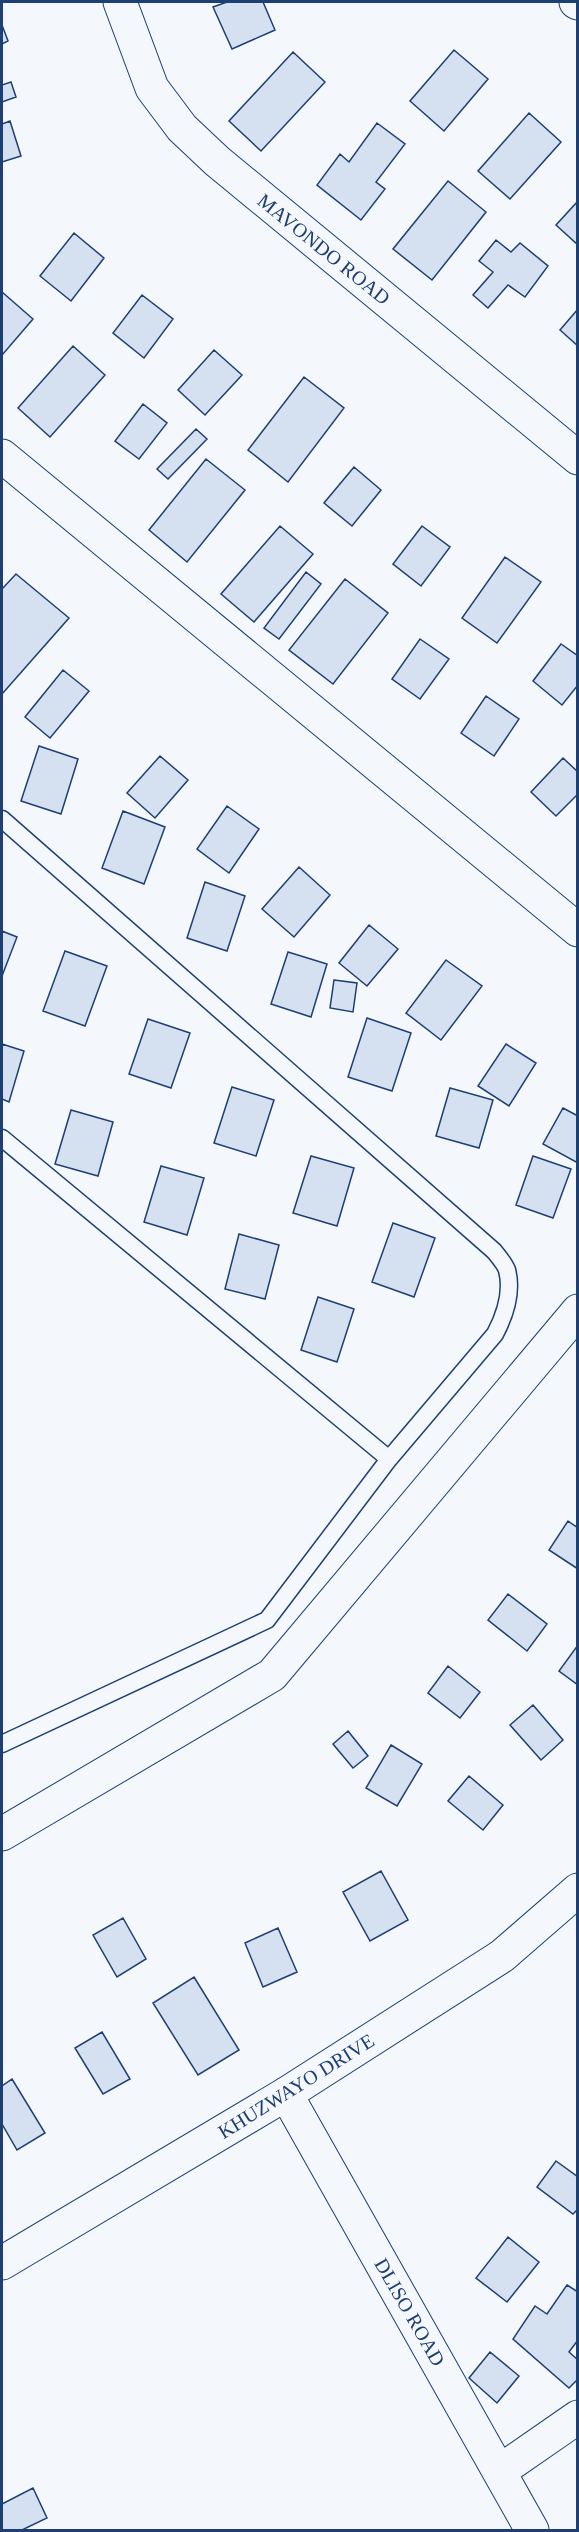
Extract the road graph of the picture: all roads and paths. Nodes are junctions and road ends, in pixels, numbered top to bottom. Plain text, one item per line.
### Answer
1 (120, 2) edge
2 (2, 456) edge
3 (578, 458) edge
4 (2, 819) edge
5 (578, 930) edge
6 (2, 1138) edge
7 (578, 1311) edge
8 (389, 1459) junction
9 (2, 1744) edge
10 (2, 1834) edge
11 (578, 1890) edge
12 (286, 2094) junction
13 (3, 2258) edge
14 (578, 2417) edge
15 (500, 2471) junction
16 (532, 2530) edge

1 - 3 street, MAVONDO ROAD
2 - 5 street
4 - 8 lane
6 - 8 lane
7 - 10 street
8 - 9 lane
11 - 12 street, KHUZWAYO DRIVE
12 - 13 street, KHUZWAYO DRIVE
12 - 15 street, DLISO ROAD
14 - 15 street
15 - 16 street, DLISO ROAD

